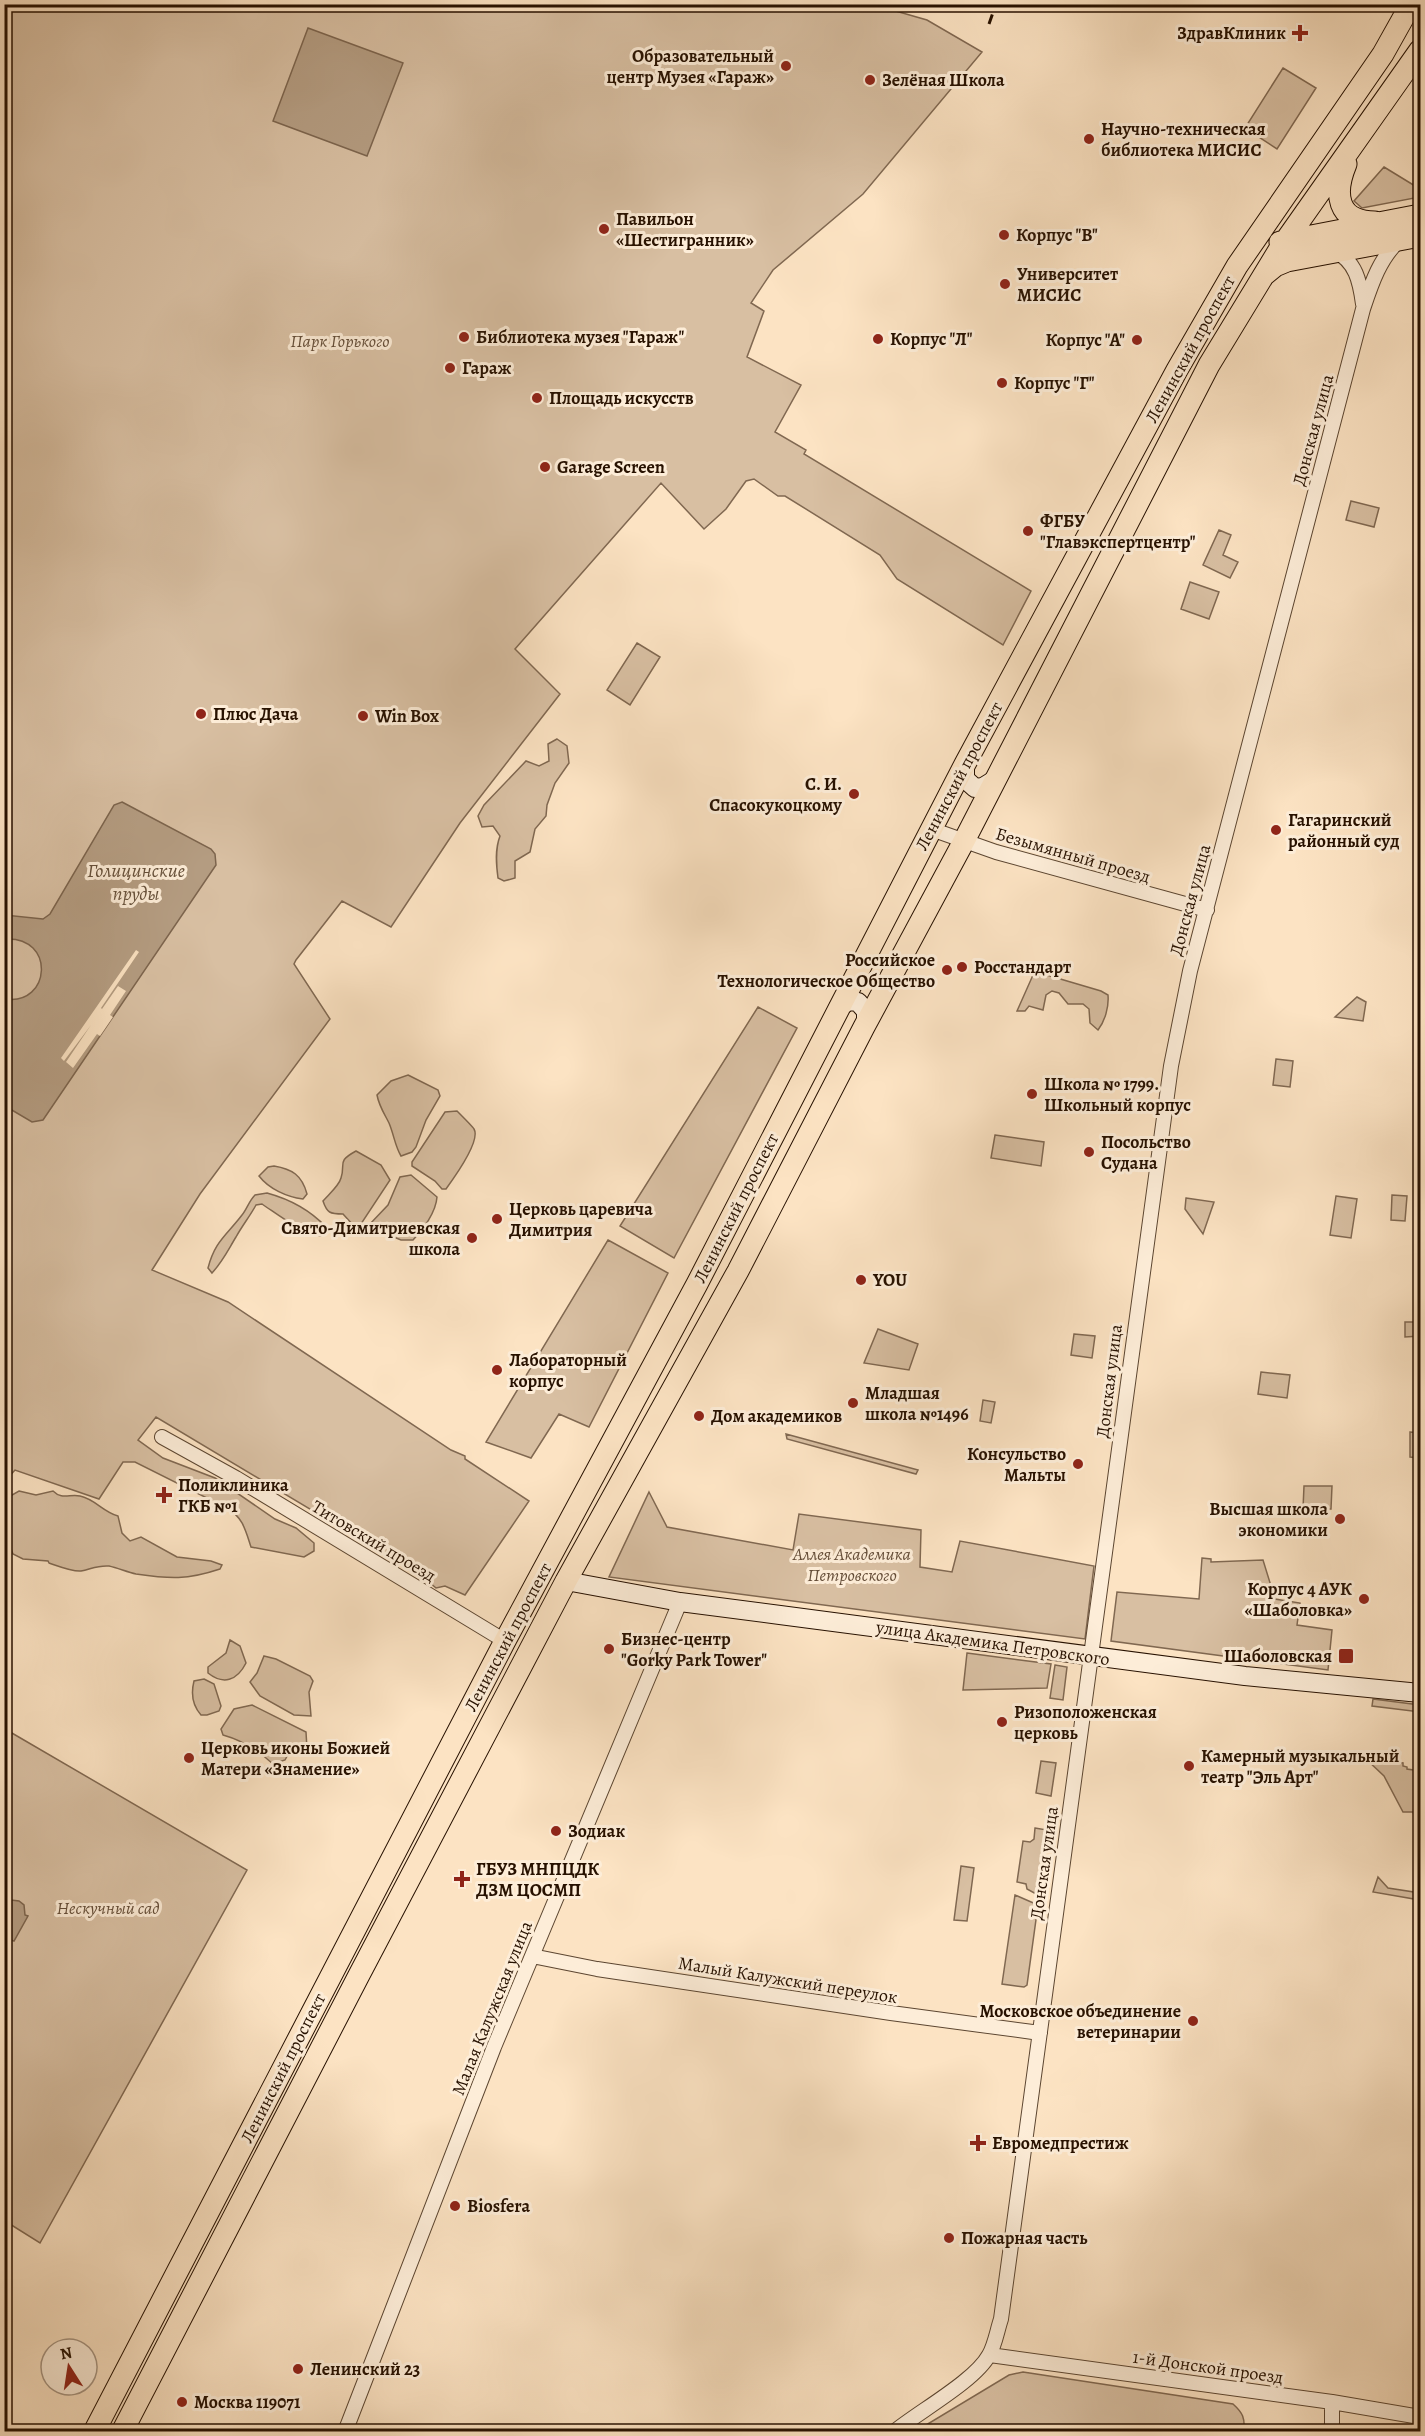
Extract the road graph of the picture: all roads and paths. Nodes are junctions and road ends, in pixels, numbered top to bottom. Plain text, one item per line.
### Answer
1 (1411, 4) edge
2 (1420, 50) edge
3 (1352, 146) junction
4 (1420, 215) edge
5 (1382, 222) junction
6 (1411, 237) edge
7 (1285, 240) junction
8 (1334, 251) junction
9 (1237, 266) junction
10 (1260, 279) junction
11 (1364, 306) junction
12 (965, 764) junction
13 (996, 779) junction
14 (932, 829) junction
15 (964, 841) junction
16 (1207, 910) junction
17 (838, 1008) junction
18 (866, 1024) junction
19 (162, 1437) dead end
20 (566, 1581) junction
21 (680, 1602) junction
22 (505, 1641) junction
23 (1091, 1656) junction
24 (1420, 1693) edge
25 (532, 1956) junction
26 (1040, 2033) junction
27 (990, 2355) junction
28 (1332, 2402) junction
29 (1420, 2417) edge
30 (94, 2432) edge
31 (122, 2432) edge
32 (345, 2432) edge
33 (894, 2432) edge
34 (1332, 2432) edge

1 - 9 main road, Ленинский проспект
2 - 3 main road, Ленинский проспект
3 - 5 main road
3 - 7 main road, Ленинский проспект
4 - 5 main road
5 - 7 main road
6 - 8 main road
6 - 11 street, Донская улица
7 - 9 main road
7 - 10 main road, Ленинский проспект
8 - 10 main road
8 - 11 street, Донская улица
9 - 12 main road, Ленинский проспект
10 - 13 main road, Ленинский проспект
11 - 16 street, Донская улица
12 - 13 street
12 - 14 main road, Ленинский проспект
13 - 15 main road, Ленинский проспект
14 - 15 street, Безымянный проезд
14 - 17 main road, Ленинский проспект
15 - 16 street, Безымянный проезд
15 - 18 main road, Ленинский проспект
16 - 23 street, Донская улица
17 - 18 street
17 - 22 main road, Ленинский проспект
18 - 20 main road, Ленинский проспект
19 - 22 street, Титовский проезд
20 - 21 street, улица Академика Петровского
20 - 31 main road, Ленинский проспект
21 - 23 street, улица Академика Петровского
21 - 25 street, Малая Калужская улица
22 - 30 main road, Ленинский проспект
23 - 24 street, улица Академика Петровского
23 - 26 street, Донская улица
25 - 26 street, Малый Калужский переулок
25 - 32 street, Малая Калужская улица
26 - 27 street, Донская улица
27 - 28 street, 1-й Донской проезд
27 - 33 street
28 - 29 street, 1-й Донской проезд
28 - 34 street

